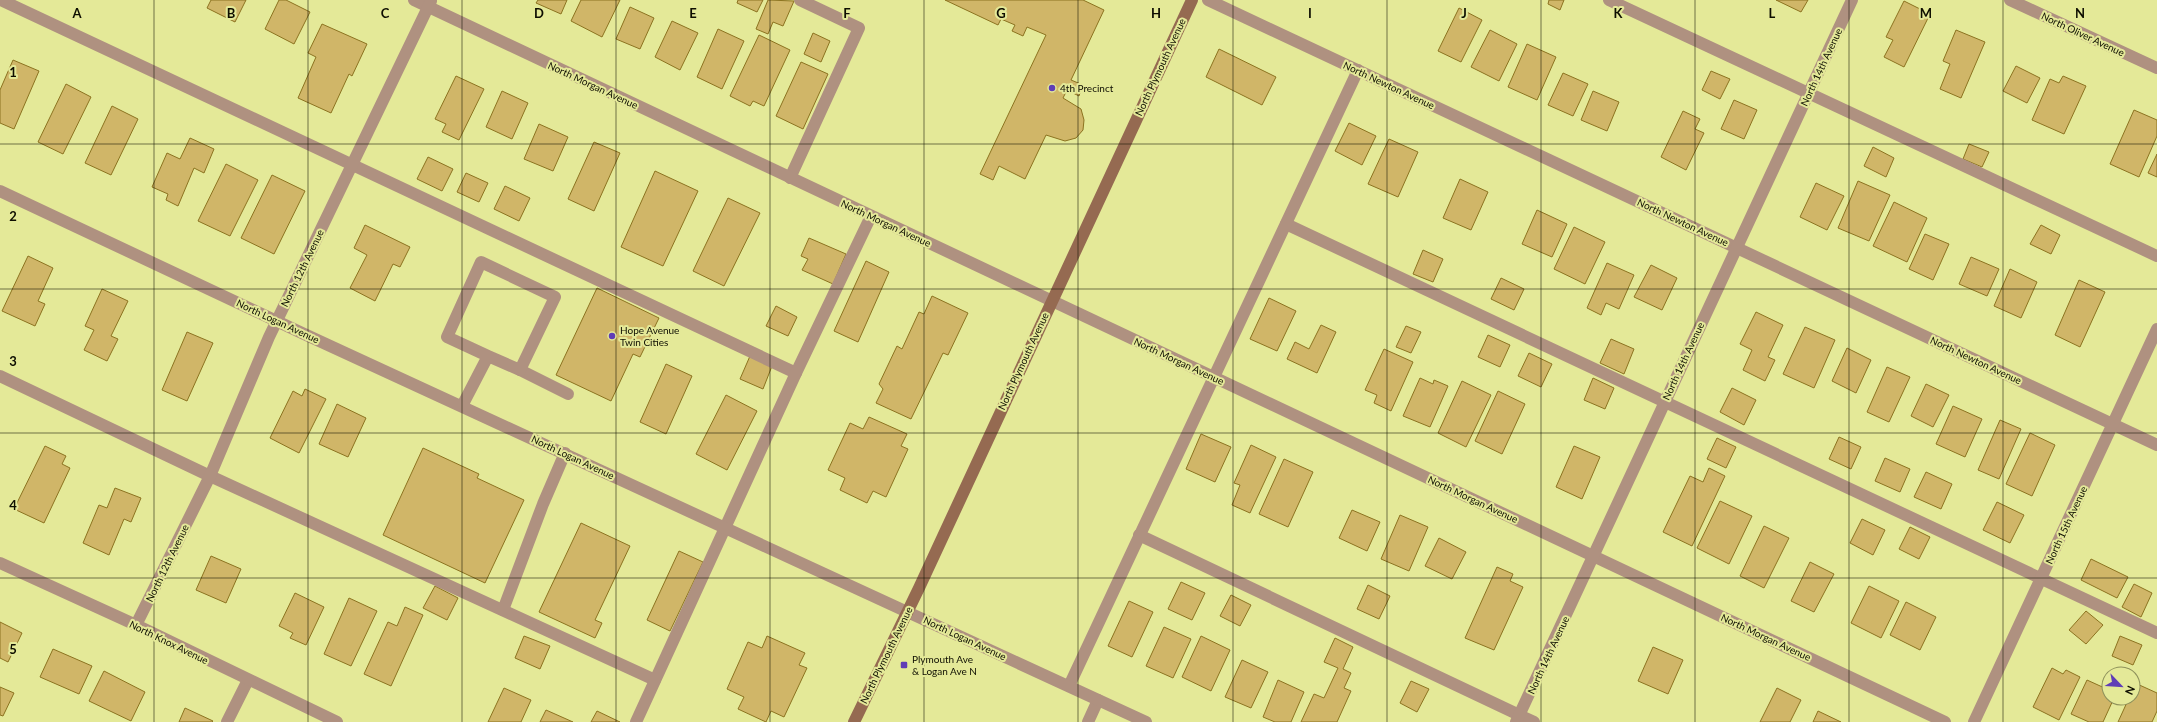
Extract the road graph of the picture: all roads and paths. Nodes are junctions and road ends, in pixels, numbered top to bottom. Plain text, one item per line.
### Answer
1 (1, 0) edge
2 (414, 0) edge
3 (800, 0) edge
4 (1192, 0) edge
5 (1208, 0) edge
6 (1609, 0) edge
7 (1852, 0) edge
8 (2010, 0) edge
9 (430, 3) edge
10 (2157, 68) edge
11 (1358, 70) junction
12 (1808, 94) junction
13 (352, 166) junction
14 (790, 178) junction
15 (0, 191) edge
16 (871, 216) junction
17 (1286, 224) junction
18 (1737, 247) junction
19 (2157, 256) edge
20 (1050, 301) junction
21 (277, 321) junction
22 (2157, 329) edge
23 (488, 356) junction
24 (520, 370) junction
25 (796, 373) junction
26 (0, 376) edge
27 (1214, 378) junction
28 (568, 394) dead end
29 (1663, 402) junction
30 (462, 406) junction
31 (2113, 425) junction
32 (2157, 445) edge
33 (565, 453) junction
34 (210, 476) junction
35 (726, 527) junction
36 (1138, 535) junction
37 (1594, 556) junction
38 (0, 564) edge
39 (2041, 579) junction
40 (503, 610) junction
41 (908, 611) junction
42 (136, 625) junction
43 (2157, 633) edge
44 (248, 680) junction
45 (655, 680) junction
46 (1069, 686) junction
47 (1098, 700) junction
48 (1518, 719) edge
49 (1138, 720) edge
50 (227, 722) edge
51 (337, 722) edge
52 (636, 722) edge
53 (854, 722) edge
54 (1088, 722) edge
55 (1534, 722) edge
56 (1945, 722) edge
57 (1974, 722) edge

1 - 13 street
2 - 9 street, North Morgan Avenue
3 - 14 street
4 - 20 main road, North Plymouth Avenue
5 - 11 street, North Newton Avenue
6 - 12 street
7 - 12 street, North 14th Avenue
8 - 10 street, North Oliver Avenue
9 - 13 street, North 12th Avenue
9 - 14 street, North Morgan Avenue
11 - 17 street
11 - 18 street, North Newton Avenue
12 - 18 street, North 14th Avenue
12 - 19 street
13 - 21 street, North 12th Avenue
13 - 25 street
14 - 16 street, North Morgan Avenue
15 - 21 street, North Logan Avenue
16 - 20 street, North Morgan Avenue
16 - 25 street
17 - 27 street
17 - 29 street
18 - 29 street, North 14th Avenue
18 - 31 street, North Newton Avenue
20 - 27 street, North Morgan Avenue
20 - 41 main road, North Plymouth Avenue
21 - 30 street, North Logan Avenue
21 - 34 street, North 12th Avenue
22 - 31 street, North 15th Avenue
23 - 24 street
23 - 24 street
23 - 30 street
24 - 28 street
25 - 35 street
26 - 34 street
27 - 36 street
27 - 37 street, North Morgan Avenue
29 - 37 street, North 14th Avenue
29 - 39 street
30 - 33 street, North Logan Avenue
31 - 32 street, North Newton Avenue
31 - 39 street, North 15th Avenue
33 - 35 street, North Logan Avenue
33 - 40 street
34 - 40 street
34 - 42 street, North 12th Avenue
35 - 41 street, North Logan Avenue
35 - 45 street
36 - 46 street
36 - 48 street
37 - 48 street, North 14th Avenue
37 - 56 street, North Morgan Avenue
38 - 42 street, North Knox Avenue
39 - 43 street
39 - 57 street, North 15th Avenue
40 - 45 street
41 - 46 street, North Logan Avenue
41 - 53 main road, North Plymouth Avenue
42 - 44 street, North Knox Avenue
44 - 50 street
44 - 51 street, North Knox Avenue
45 - 52 street
46 - 47 street, North Logan Avenue
47 - 49 street, North Logan Avenue
47 - 54 street
48 - 55 street

